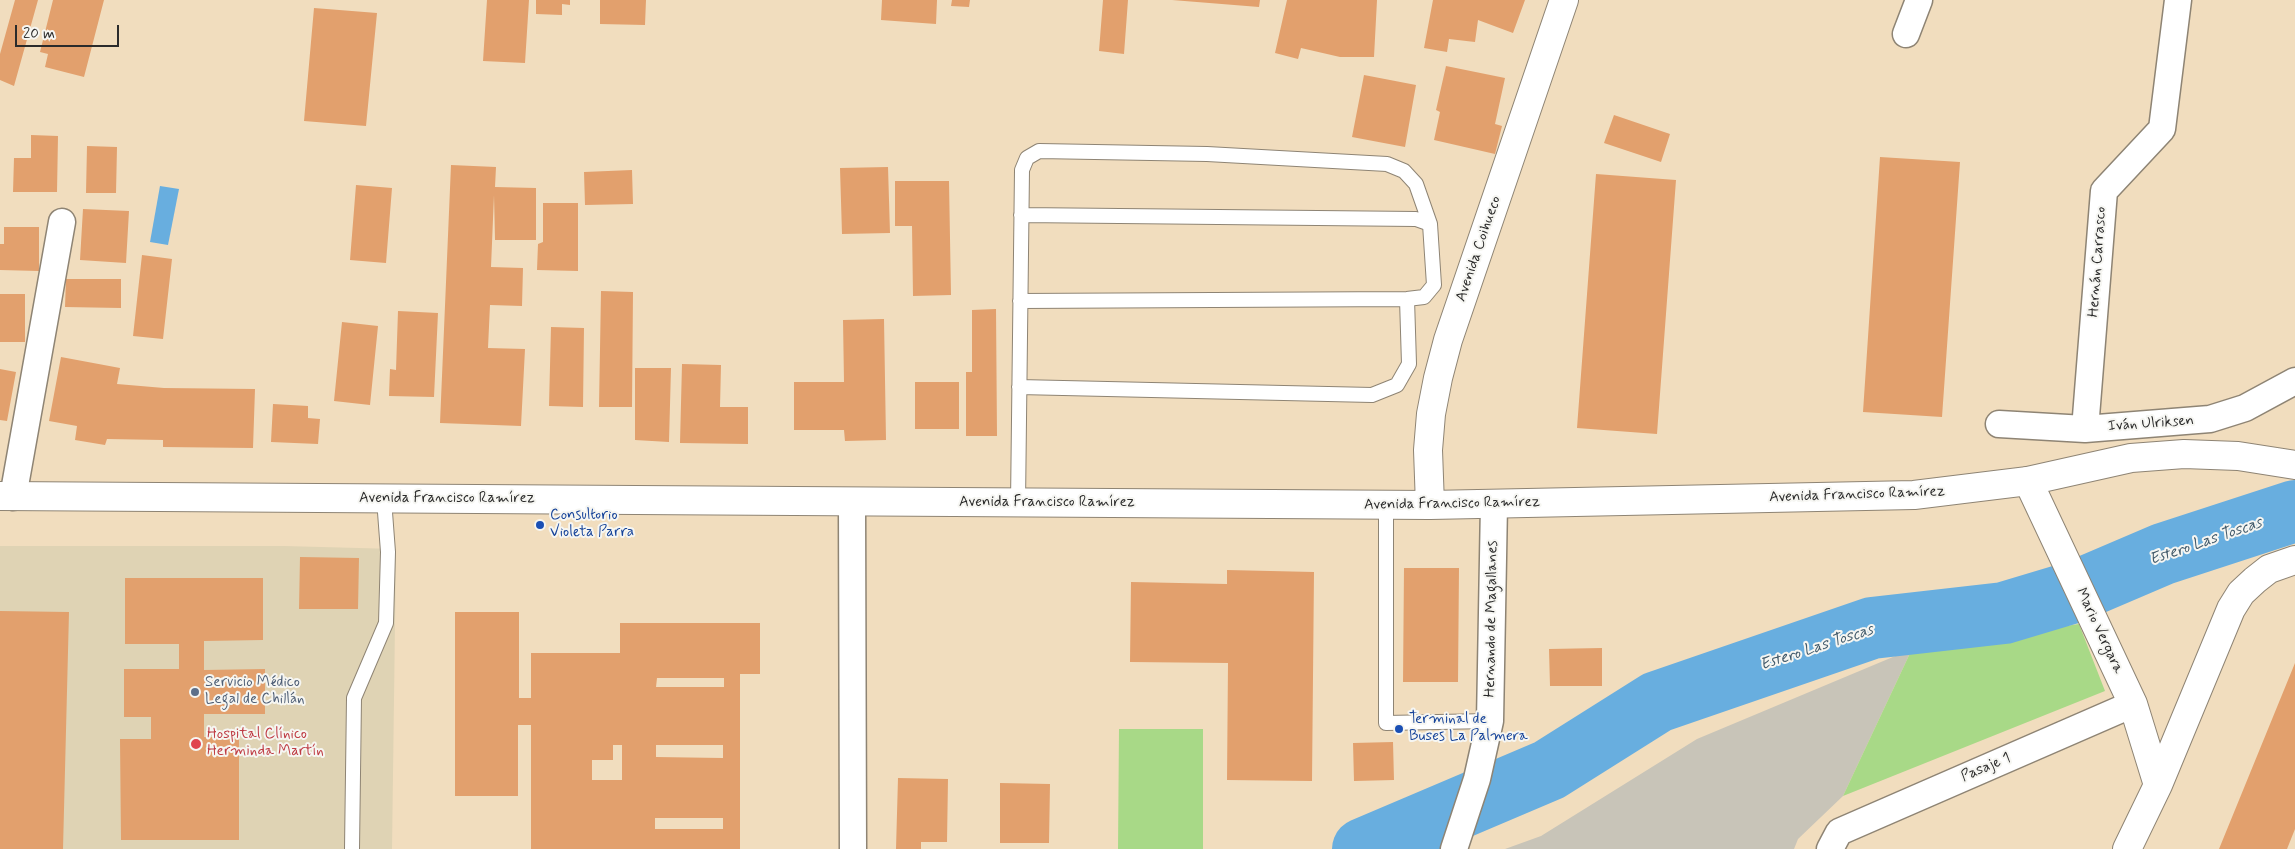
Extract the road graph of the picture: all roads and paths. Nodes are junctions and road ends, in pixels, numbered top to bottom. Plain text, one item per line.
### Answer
1 (1564, 0) edge
2 (1919, 0) edge
3 (2178, 0) edge
4 (1906, 34) dead end
5 (1021, 215) junction
6 (62, 222) dead end
7 (1430, 224) junction
8 (1407, 299) junction
9 (1020, 301) junction
10 (2295, 381) edge
11 (1019, 387) junction
12 (1999, 424) dead end
13 (2085, 429) junction
14 (2295, 465) edge
15 (2028, 481) junction
16 (6, 496) edge
17 (384, 499) junction
18 (852, 502) junction
19 (1018, 503) junction
20 (1494, 504) junction
21 (1386, 505) junction
22 (1430, 505) junction
23 (2295, 560) edge
24 (2133, 704) junction
25 (1490, 721) junction
26 (2158, 785) junction
27 (1834, 840) edge
28 (352, 849) edge
29 (853, 849) edge
30 (1454, 849) edge
31 (2127, 849) edge

1 - 22 main road, Avenida Coihueco
2 - 4 street
3 - 13 street, Hernán Carrasco
5 - 7 lane
5 - 7 lane
5 - 9 lane
6 - 16 street
7 - 8 lane
8 - 9 lane
8 - 11 lane
9 - 11 lane
10 - 13 street, Iván Ulriksen
11 - 19 lane
12 - 13 street, Iván Ulriksen
14 - 15 main road, Avenida Francisco Ramírez
15 - 20 main road, Avenida Francisco Ramírez
15 - 24 main road, Mario Vergara
16 - 17 main road, Avenida Francisco Ramírez
17 - 18 main road, Avenida Francisco Ramírez
17 - 28 lane
18 - 19 main road, Avenida Francisco Ramírez
18 - 29 street
19 - 21 main road, Avenida Francisco Ramírez
20 - 22 main road, Avenida Francisco Ramírez
20 - 25 street, Hernando de Magallanes
21 - 22 main road, Avenida Francisco Ramírez
21 - 25 lane
23 - 26 main road
24 - 26 main road, Mario Vergara
24 - 27 street, Pasaje 1
25 - 30 street, Hernando de Magallanes
26 - 31 main road

